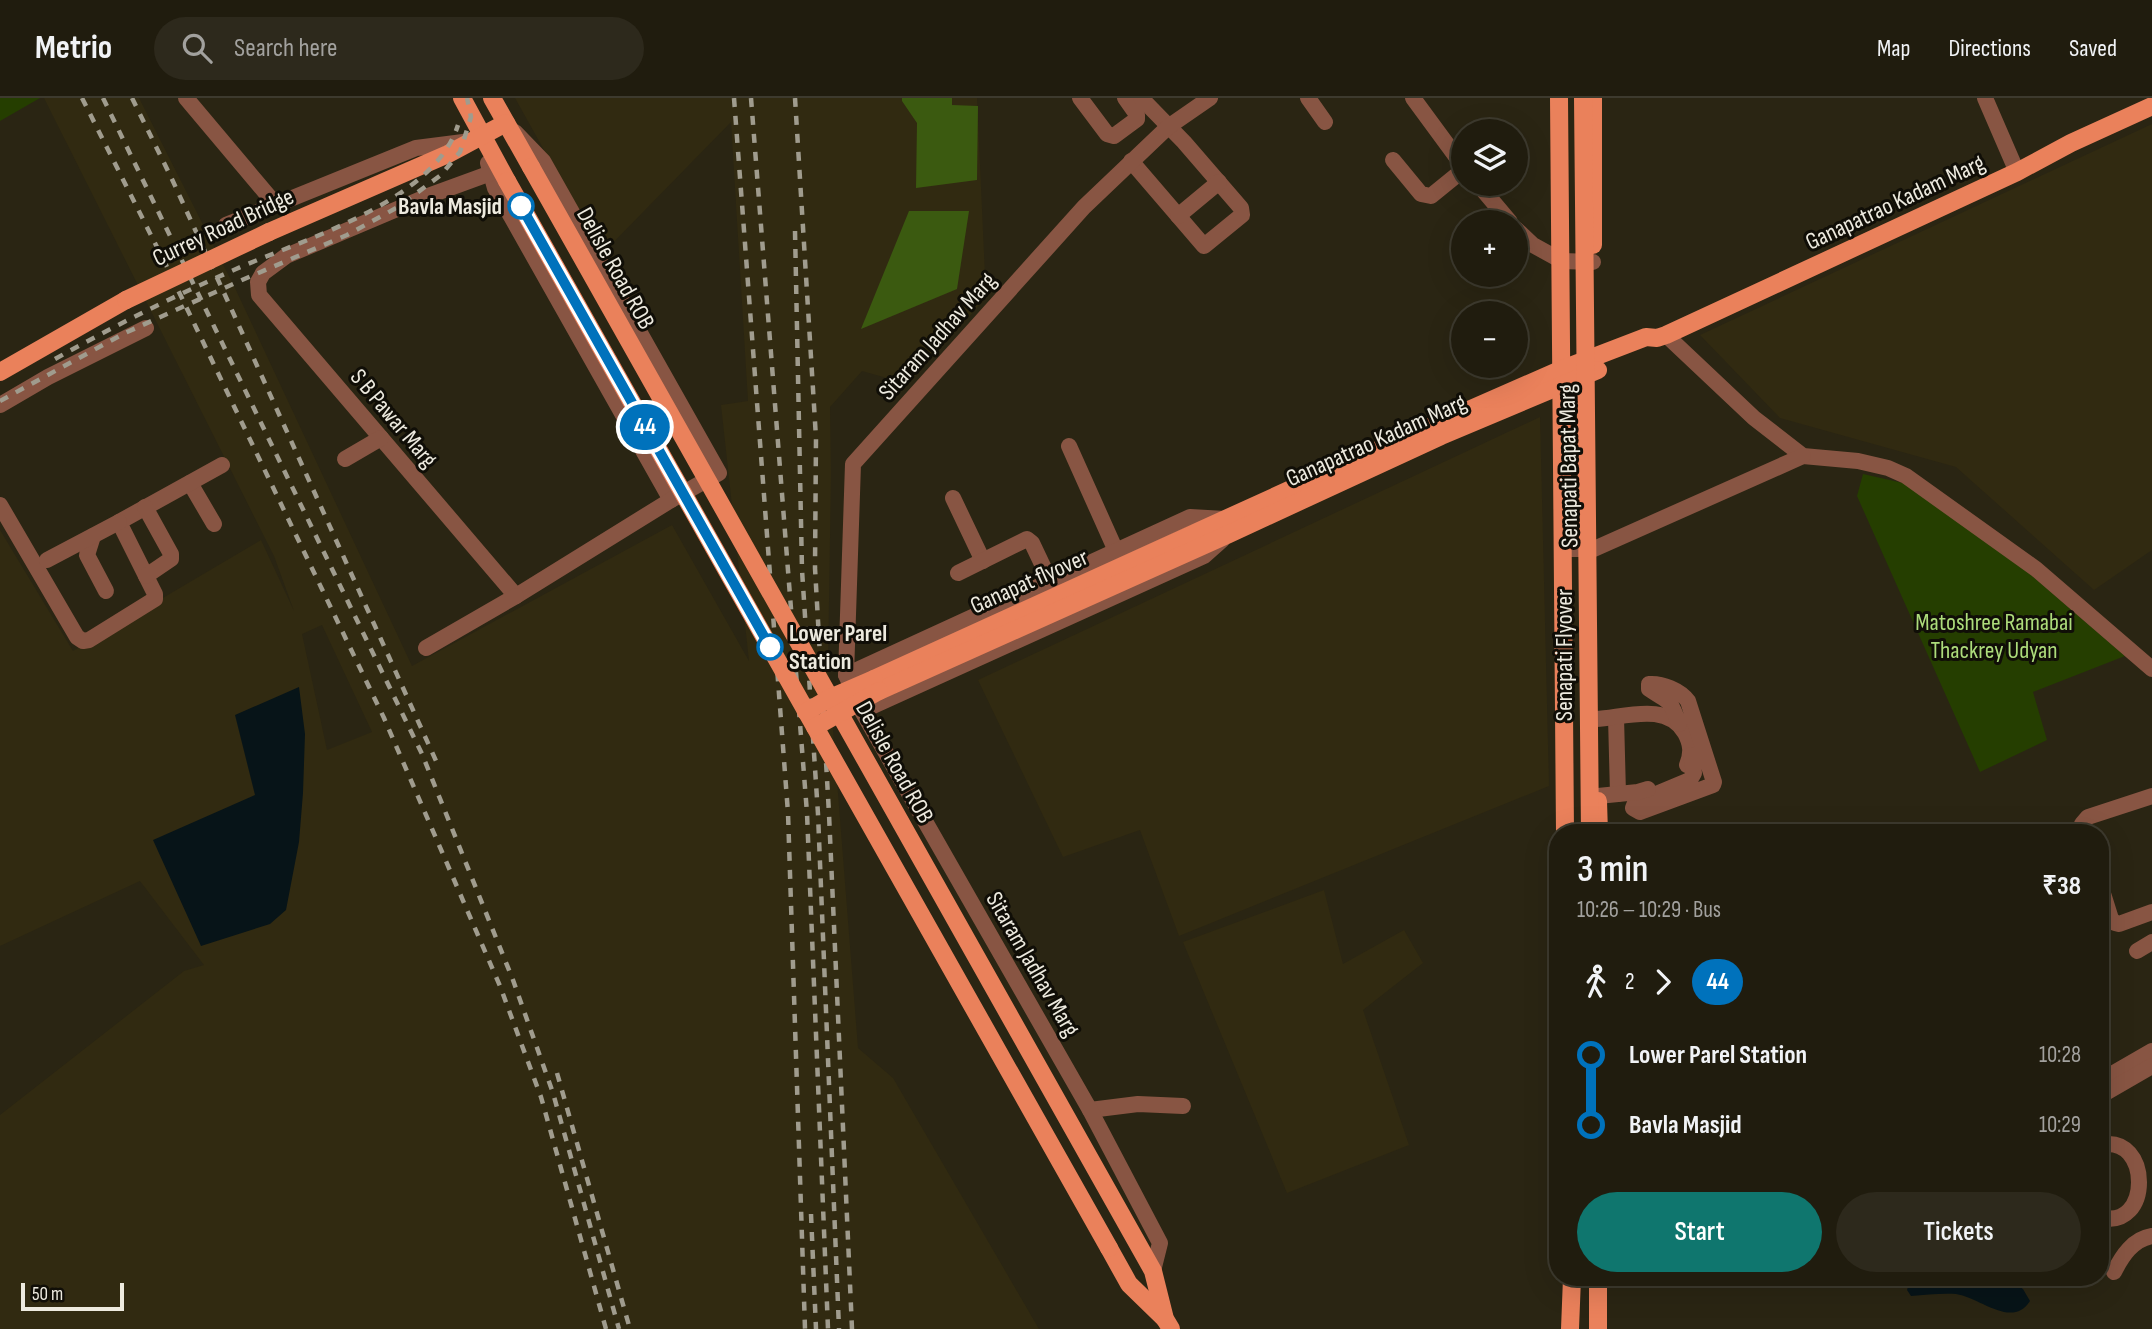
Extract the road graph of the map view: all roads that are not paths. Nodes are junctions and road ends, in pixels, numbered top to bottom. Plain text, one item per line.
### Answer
1 (186, 98) edge
2 (461, 98) edge
3 (492, 98) edge
4 (1080, 98) edge
5 (1125, 98) edge
6 (1141, 98) edge
7 (1210, 98) edge
8 (1308, 98) edge
9 (1413, 98) edge
10 (1559, 98) edge
11 (1572, 98) edge
12 (1583, 98) edge
13 (1593, 98) edge
14 (1985, 98) edge
15 (2152, 106) edge
16 (1325, 122) dead end
17 (506, 123) junction
18 (1168, 127) junction
19 (478, 138) junction
20 (1451, 151) edge
21 (1392, 160) dead end
22 (1131, 161) junction
23 (2017, 172) junction
24 (499, 177) junction
25 (1451, 178) edge
26 (1219, 182) junction
27 (1488, 196) edge
28 (276, 205) junction
29 (1500, 210) edge
30 (1178, 216) junction
31 (226, 225) dead end
32 (1528, 240) edge
33 (1562, 261) junction
34 (1593, 262) junction
35 (146, 328) dead end
36 (1662, 336) junction
37 (1592, 366) junction
38 (0, 372) edge
39 (1560, 378) junction
40 (0, 405) edge
41 (381, 438) junction
42 (1069, 446) dead end
43 (1803, 456) junction
44 (345, 459) dead end
45 (222, 465) dead end
46 (190, 483) junction
47 (953, 498) dead end
48 (671, 500) junction
49 (0, 505) edge
50 (145, 508) junction
51 (119, 522) junction
52 (1234, 523) junction
53 (214, 524) dead end
54 (93, 536) junction
55 (1594, 549) junction
56 (1564, 550) junction
57 (1116, 551) junction
58 (47, 560) dead end
59 (983, 561) junction
60 (958, 573) dead end
61 (146, 576) junction
62 (1050, 581) junction
63 (106, 591) dead end
64 (516, 596) junction
65 (426, 648) dead end
66 (2152, 669) edge
67 (846, 675) junction
68 (835, 706) junction
69 (862, 711) junction
70 (1616, 717) junction
71 (1596, 719) junction
72 (811, 720) junction
73 (1679, 724) junction
74 (1691, 755) junction
75 (1618, 794) junction
76 (1598, 796) junction
77 (2152, 796) edge
78 (1565, 824) edge
79 (1578, 824) edge
80 (1590, 824) edge
81 (1599, 824) edge
82 (2082, 824) edge
83 (2152, 912) edge
84 (2109, 913) edge
85 (2152, 942) edge
86 (2137, 951) dead end
87 (2152, 1051) edge
88 (2152, 1066) edge
89 (2109, 1076) edge
90 (2109, 1091) edge
91 (1183, 1106) dead end
92 (1090, 1110) junction
93 (2109, 1143) edge
94 (2149, 1171) edge
95 (2148, 1196) edge
96 (2122, 1216) junction
97 (2109, 1220) edge
98 (2152, 1236) edge
99 (2134, 1244) junction
100 (1153, 1271) junction
101 (2114, 1272) dead end
102 (1129, 1284) junction
103 (1572, 1286) edge
104 (1598, 1286) edge
105 (1168, 1324) edge
106 (1570, 1329) edge
107 (1598, 1329) edge

1 - 28 street
2 - 19 main road
3 - 17 main road, Delisle Road ROB
4 - 5 street
6 - 18 street
7 - 18 street, Sitaram Jadhav Marg
8 - 16 street
9 - 20 street
10 - 33 main road, Senapati Bapat Marg
11 - 79 main road, Senapati Flyover
12 - 80 main road, Senapati Flyover, bridge
13 - 34 main road, Senapati Bapat Marg
14 - 23 street
15 - 23 main road, Ganapatrao Kadam Marg
17 - 19 main road, Currey Road Bridge
17 - 48 street
17 - 68 main road, Delisle Road ROB, bridge
18 - 22 street, Sitaram Jadhav Marg
18 - 26 street
19 - 24 main road
19 - 28 street
19 - 38 main road, Currey Road Bridge, bridge
21 - 25 street
22 - 30 street
22 - 67 street, Sitaram Jadhav Marg
23 - 36 main road, Ganapatrao Kadam Marg
24 - 41 street, S B Pawar Marg
24 - 48 street
24 - 72 main road, bridge
26 - 30 street
26 - 30 street
27 - 29 street
28 - 31 street
32 - 33 street
33 - 34 street
33 - 39 main road, Senapati Bapat Marg
34 - 37 main road, Senapati Bapat Marg
35 - 40 street
36 - 37 main road, Ganapatrao Kadam Marg
36 - 43 street
37 - 39 main road, Ganapatrao Kadam Marg
37 - 55 main road, Senapati Bapat Marg
39 - 52 main road, Ganapatrao Kadam Marg
39 - 56 main road, Senapati Bapat Marg
41 - 44 street
41 - 64 street, S B Pawar Marg
42 - 57 street
43 - 55 street
43 - 66 street
45 - 46 street
46 - 50 street
46 - 53 street
47 - 59 street
48 - 64 street
49 - 61 street
50 - 51 street
50 - 61 street
51 - 54 street
51 - 61 street
52 - 57 street
52 - 68 main road, Ganapat flyover, bridge
52 - 69 street
54 - 58 street
54 - 63 street
55 - 56 street
55 - 71 main road, Senapati Bapat Marg
56 - 78 main road, Senapati Bapat Marg
57 - 62 street
59 - 60 street
59 - 62 street
62 - 67 street
64 - 65 street
67 - 69 street, Sitaram Jadhav Marg
68 - 72 main road, Ganapat flyover, bridge
68 - 100 main road, Delisle Road ROB
69 - 92 street, Sitaram Jadhav Marg
70 - 71 street
70 - 73 street
70 - 75 street
71 - 76 main road, Senapati Bapat Marg
72 - 102 main road, bridge
73 - 74 street
73 - 74 street
74 - 75 street
75 - 76 street
76 - 81 main road, Senapati Bapat Marg
77 - 82 street
83 - 84 street
85 - 86 street
87 - 89 street
88 - 90 street
91 - 92 street
92 - 100 street, Sitaram Jadhav Marg
93 - 94 street
94 - 95 street
95 - 96 street
96 - 97 street
96 - 99 street
98 - 99 street
99 - 101 street
100 - 102 main road
100 - 105 main road, Delisle Road ROB
102 - 105 main road
103 - 106 main road
104 - 107 main road

